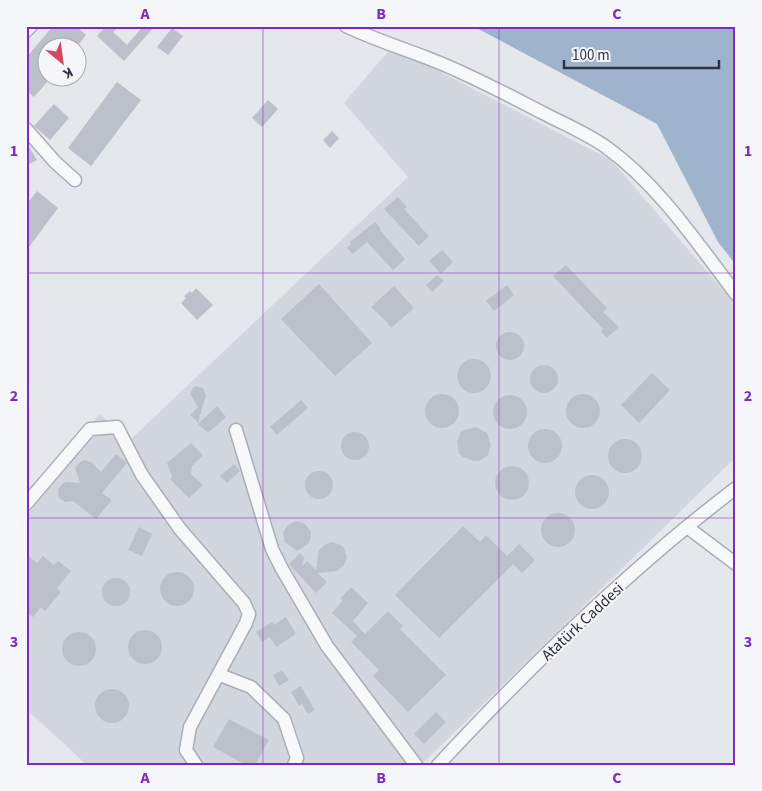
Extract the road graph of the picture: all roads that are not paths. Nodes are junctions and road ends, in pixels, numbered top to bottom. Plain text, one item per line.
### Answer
1 (31, 26) edge
2 (346, 26) edge
3 (26, 31) edge
4 (26, 129) edge
5 (75, 180) dead end
6 (736, 294) edge
7 (236, 430) dead end
8 (736, 488) edge
9 (26, 504) edge
10 (687, 527) junction
11 (736, 564) edge
12 (220, 675) junction
13 (196, 765) edge
14 (294, 765) edge
15 (416, 765) edge
16 (438, 765) edge

1 - 3 street
2 - 6 street
4 - 5 street
7 - 15 street
8 - 10 street, Atatürk Caddesi
9 - 12 street
10 - 11 street
10 - 16 street, Atatürk Caddesi
12 - 13 street
12 - 14 street

